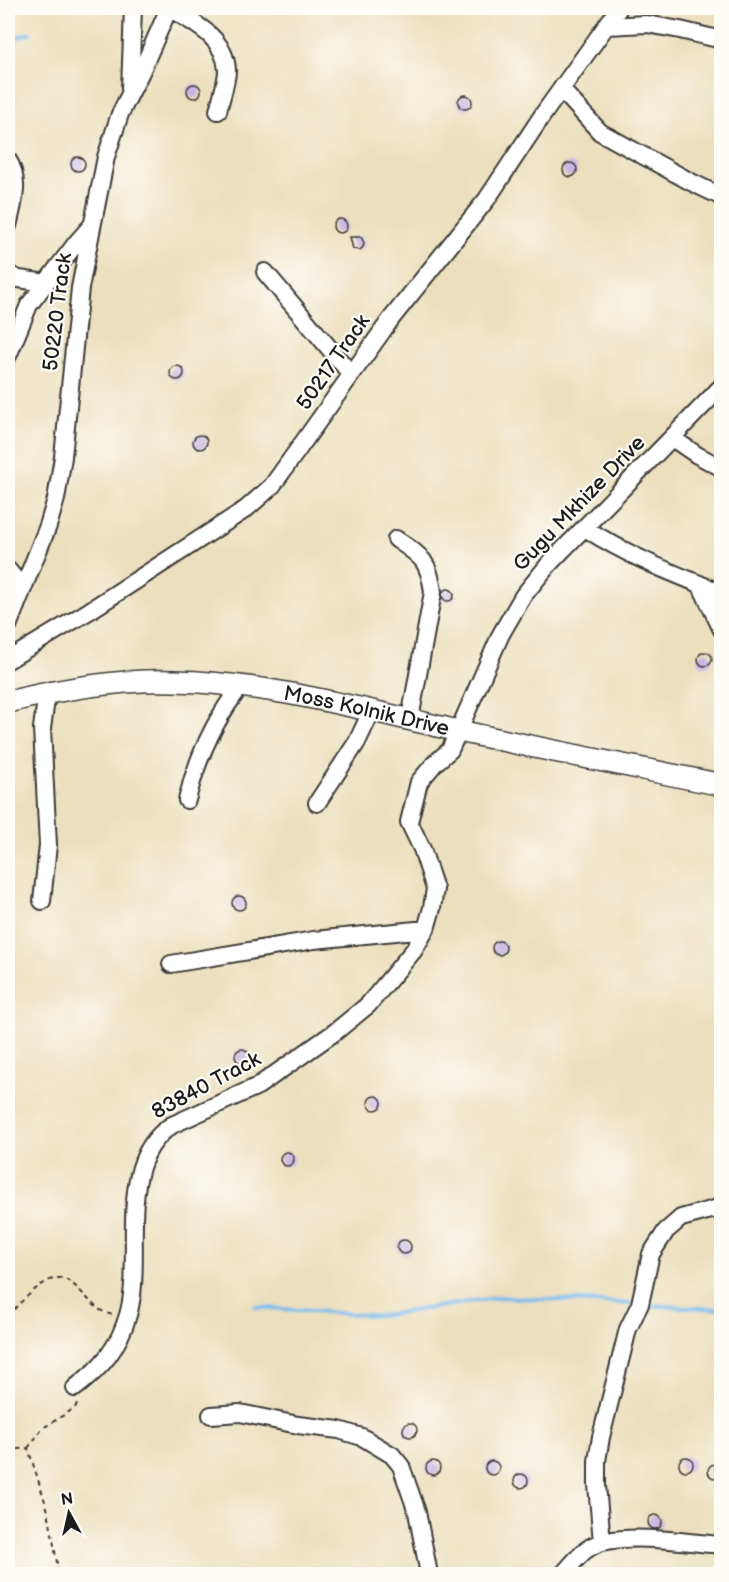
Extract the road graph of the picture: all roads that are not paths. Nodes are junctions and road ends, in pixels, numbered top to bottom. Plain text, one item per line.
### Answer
1 (133, 8) edge
2 (169, 8) edge
3 (619, 8) edge
4 (607, 26) junction
5 (722, 40) edge
6 (561, 89) junction
7 (130, 94) junction
8 (218, 111) dead end
9 (8, 160) edge
10 (718, 195) dead end
11 (92, 225) junction
12 (8, 226) edge
13 (265, 272) dead end
14 (8, 274) edge
15 (46, 283) junction
16 (8, 356) edge
17 (351, 374) junction
18 (722, 386) edge
19 (672, 438) junction
20 (722, 468) edge
21 (585, 528) junction
22 (396, 539) dead end
23 (8, 570) edge
24 (700, 584) junction
25 (722, 593) edge
26 (21, 594) junction
27 (8, 626) edge
28 (722, 630) edge
29 (8, 660) edge
30 (240, 687) junction
31 (47, 693) junction
32 (8, 702) edge
33 (372, 710) junction
34 (410, 719) junction
35 (458, 730) junction
36 (722, 785) edge
37 (187, 800) dead end
38 (317, 803) dead end
39 (42, 901) dead end
40 (426, 929) junction
41 (171, 964) dead end
42 (722, 1207) edge
43 (75, 1388) road end
44 (212, 1415) dead end
45 (602, 1542) junction
46 (722, 1545) edge
47 (429, 1575) edge
48 (563, 1575) edge

1 - 7 street
2 - 7 street, 50220 Track
2 - 8 street
3 - 4 street, 50217 Track
4 - 5 street
4 - 6 street, 50217 Track
6 - 10 street
6 - 17 street, 50217 Track
7 - 11 street, 50220 Track
9 - 12 street
11 - 15 street
11 - 26 street, 50220 Track
13 - 17 street
14 - 15 street
15 - 16 street
17 - 29 street, 50217 Track
18 - 19 street, Gugu Mkhize Drive
19 - 20 street
19 - 21 street, Gugu Mkhize Drive
21 - 24 street
21 - 35 street, Gugu Mkhize Drive
22 - 34 street
23 - 26 street
24 - 25 street
24 - 28 street
26 - 27 street, 50220 Track
30 - 31 main road, Moss Kolnik Drive
30 - 33 main road, Moss Kolnik Drive
30 - 37 street
31 - 32 main road, Moss Kolnik Drive
31 - 39 street
33 - 34 main road, Moss Kolnik Drive
33 - 38 street
34 - 35 main road, Moss Kolnik Drive
35 - 36 main road, Moss Kolnik Drive
35 - 40 street, 83840 Track
40 - 41 street
40 - 43 street, 83840 Track
42 - 45 street
44 - 47 street
45 - 46 street
45 - 48 street

